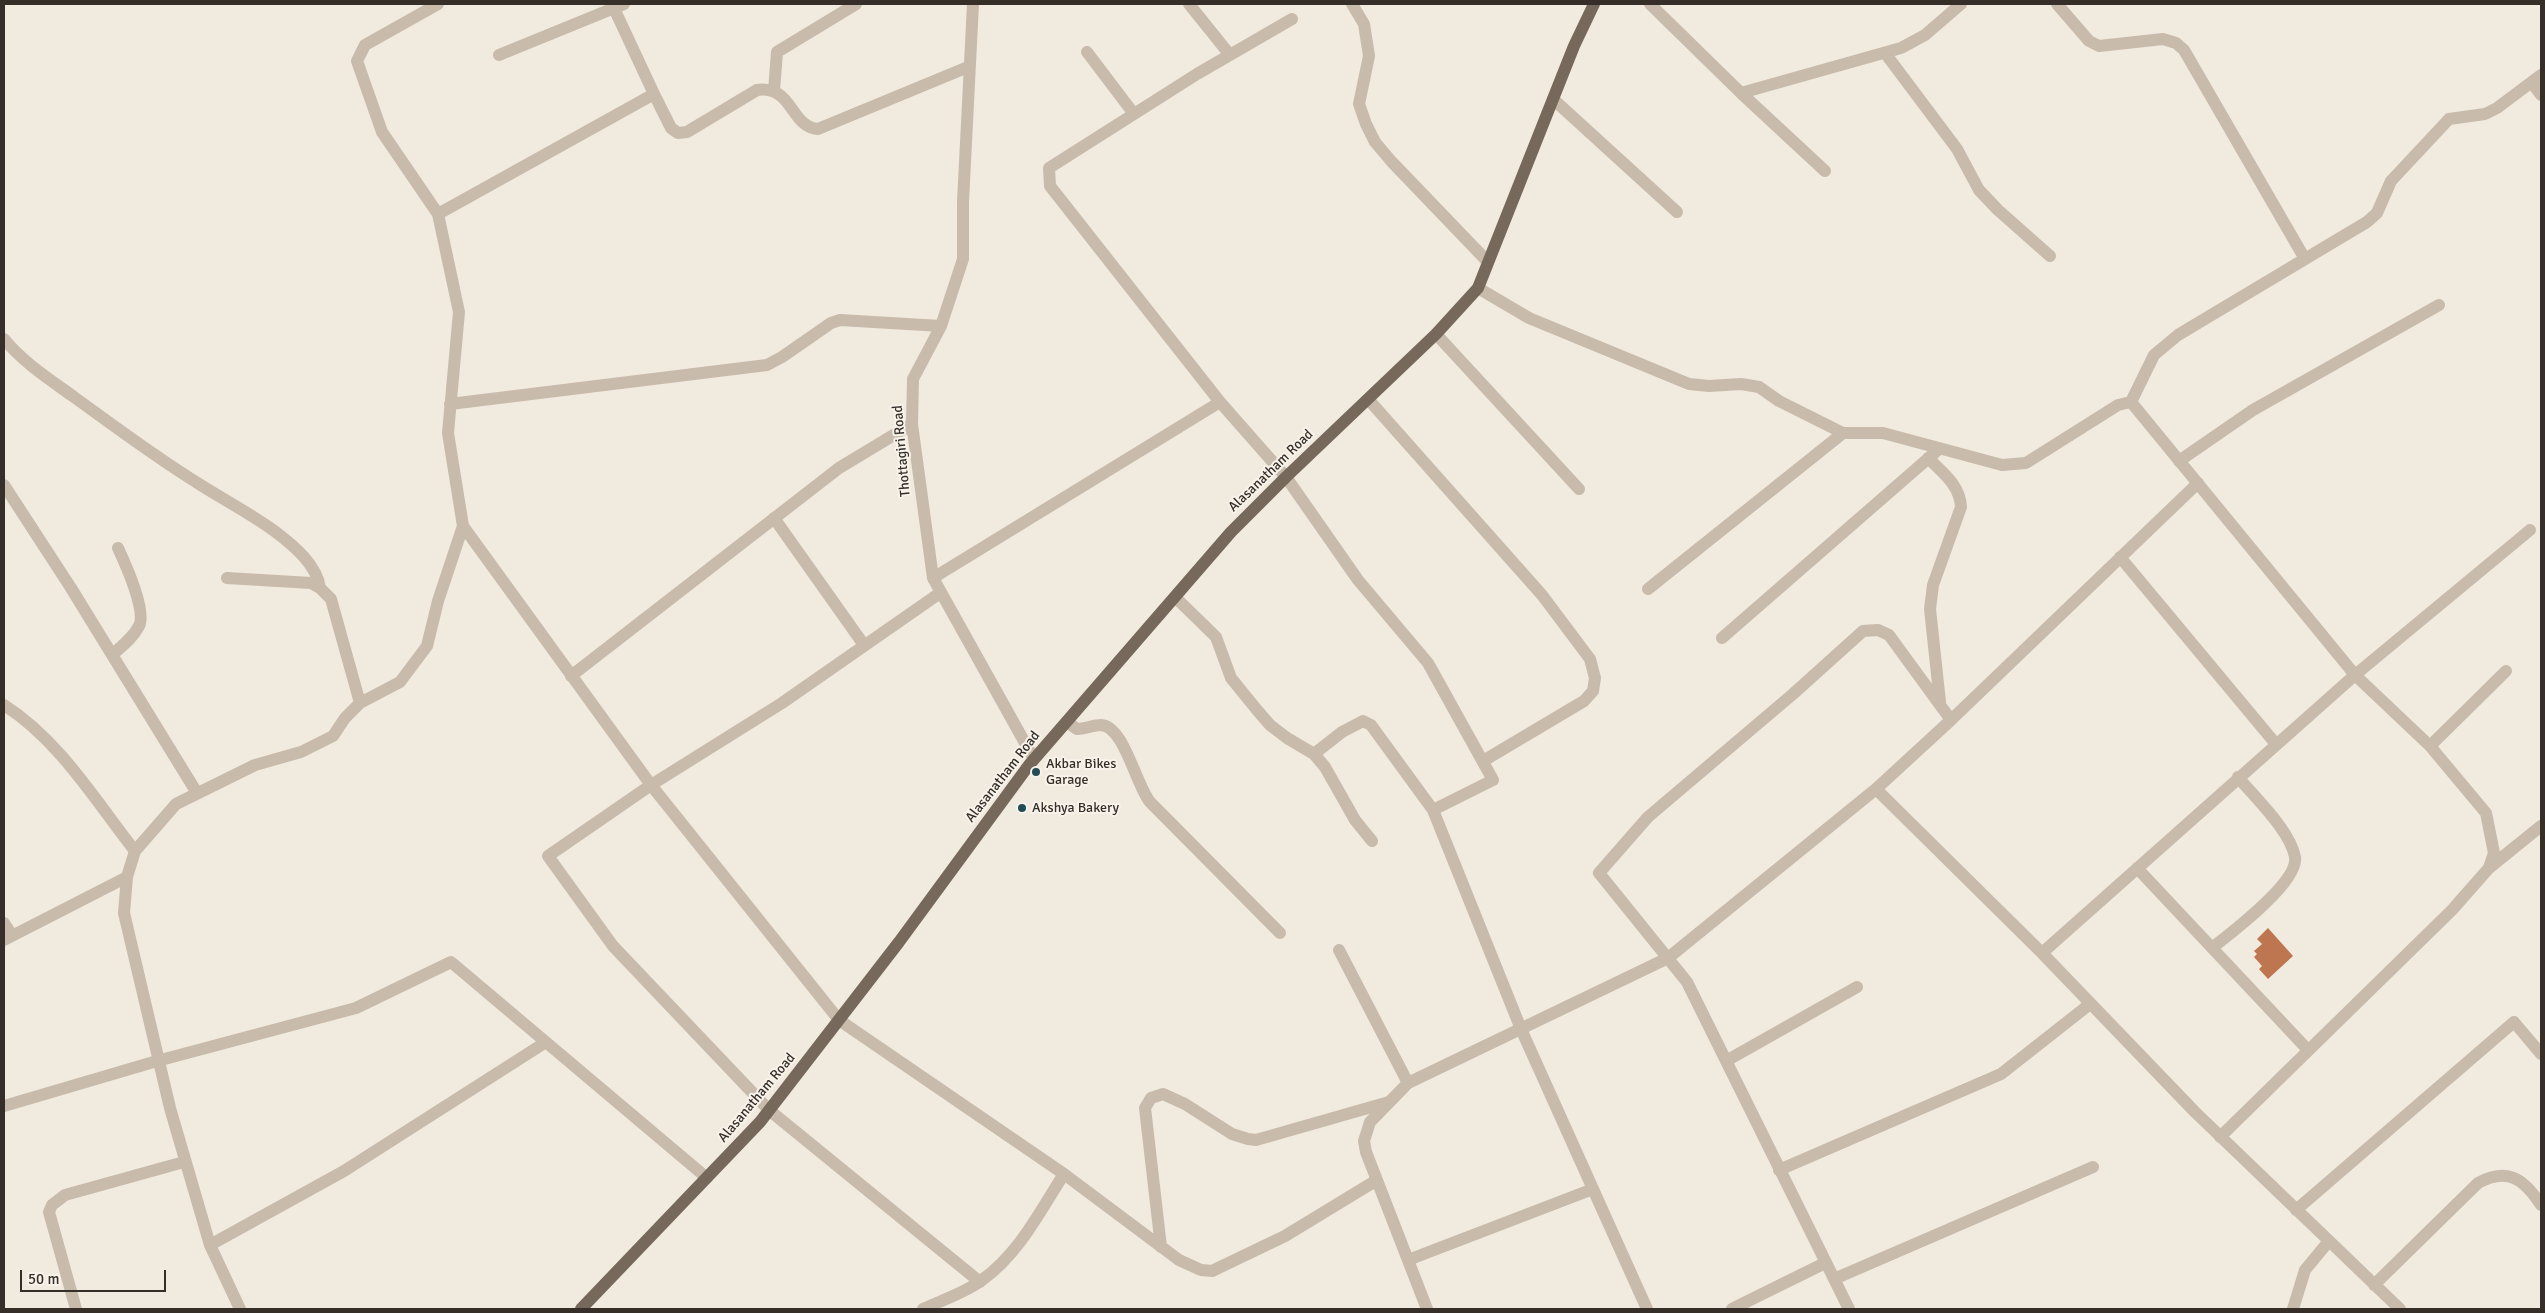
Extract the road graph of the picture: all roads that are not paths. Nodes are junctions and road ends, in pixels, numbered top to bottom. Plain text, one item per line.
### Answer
1 (438, 4) edge
2 (856, 4) edge
3 (973, 4) edge
4 (1189, 4) edge
5 (1352, 4) edge
6 (1594, 4) edge
7 (1650, 4) edge
8 (1961, 4) edge
9 (2057, 4) edge
10 (616, 5) edge
11 (1292, 18) dead end
12 (1087, 52) dead end
13 (1884, 53) junction
14 (499, 55) dead end
15 (1230, 55) junction
16 (968, 68) junction
17 (2536, 79) edge
18 (774, 91) junction
19 (1741, 93) junction
20 (654, 94) junction
21 (2541, 95) edge
22 (1553, 99) junction
23 (1134, 114) junction
24 (1825, 171) dead end
25 (1677, 212) dead end
26 (438, 214) junction
27 (2050, 256) dead end
28 (2305, 259) junction
29 (1488, 262) junction
30 (1478, 288) junction
31 (2439, 305) dead end
32 (940, 326) junction
33 (1436, 334) junction
34 (4, 339) edge
35 (1368, 399) junction
36 (1220, 402) junction
37 (2131, 402) junction
38 (450, 404) junction
39 (912, 424) junction
40 (1843, 433) junction
41 (1939, 449) junction
42 (1928, 458) junction
43 (2179, 461) junction
44 (1286, 477) junction
45 (2198, 483) junction
46 (4, 485) edge
47 (1579, 489) dead end
48 (774, 518) junction
49 (463, 526) junction
50 (2530, 530) dead end
51 (118, 548) dead end
52 (2120, 557) junction
53 (227, 578) dead end
54 (933, 578) junction
55 (320, 588) junction
56 (1648, 589) dead end
57 (940, 593) junction
58 (1175, 597) junction
59 (1722, 638) dead end
60 (864, 645) junction
61 (112, 655) junction
62 (2506, 671) dead end
63 (2355, 675) junction
64 (571, 676) junction
65 (360, 703) junction
66 (4, 705) edge
67 (1940, 705) junction
68 (1951, 720) junction
69 (1066, 722) junction
70 (2275, 743) junction
71 (2430, 746) junction
72 (1314, 754) junction
73 (1034, 759) junction
74 (1483, 761) junction
75 (2238, 777) junction
76 (651, 784) junction
77 (1876, 789) junction
78 (197, 793) junction
79 (1433, 810) junction
80 (2540, 831) edge
81 (1372, 841) dead end
82 (135, 851) junction
83 (2137, 868) junction
84 (2489, 868) junction
85 (127, 877) junction
86 (4, 923) edge
87 (1280, 933) dead end
88 (8, 938) edge
89 (2212, 948) junction
90 (1339, 950) dead end
91 (2042, 953) junction
92 (1668, 958) junction
93 (1857, 987) dead end
94 (2090, 1004) junction
95 (839, 1020) junction
96 (1521, 1029) junction
97 (546, 1042) junction
98 (2308, 1050) junction
99 (2541, 1054) edge
100 (157, 1061) junction
101 (1726, 1061) junction
102 (1408, 1083) junction
103 (1390, 1102) junction
104 (4, 1106) edge
105 (769, 1110) junction
106 (2220, 1137) junction
107 (184, 1162) junction
108 (2094, 1167) dead end
109 (1779, 1170) junction
110 (1064, 1174) junction
111 (707, 1178) junction
112 (1377, 1180) junction
113 (1593, 1189) junction
114 (2541, 1205) edge
115 (2296, 1210) junction
116 (2329, 1242) junction
117 (210, 1245) junction
118 (1161, 1247) junction
119 (1408, 1260) junction
120 (1825, 1263) junction
121 (1834, 1279) junction
122 (980, 1282) junction
123 (2374, 1285) junction
124 (76, 1309) edge
125 (240, 1309) edge
126 (581, 1309) edge
127 (923, 1309) edge
128 (1427, 1309) edge
129 (1647, 1309) edge
130 (1732, 1309) edge
131 (1849, 1309) edge
132 (2293, 1309) edge
133 (2400, 1309) edge

1 - 26 street
2 - 18 street
3 - 16 street, Thottagiri Road
4 - 15 street
5 - 29 street
6 - 22 main road
7 - 19 street
8 - 13 street
9 - 28 street
10 - 14 street
10 - 20 street
11 - 15 street
12 - 23 street
13 - 19 street
13 - 27 street
15 - 23 street
16 - 18 street
16 - 32 street, Thottagiri Road
17 - 21 street
17 - 28 street
18 - 20 street
19 - 24 street
20 - 26 street
22 - 25 street
22 - 29 main road
23 - 36 street
26 - 38 street
28 - 37 street
29 - 30 main road
30 - 33 main road, Alasanatham Road
30 - 40 street
31 - 43 street
32 - 38 street
32 - 39 street, Thottagiri Road
33 - 35 main road, Alasanatham Road
33 - 47 street
34 - 55 street
35 - 44 main road, Alasanatham Road
35 - 74 street
36 - 44 street
36 - 54 street
37 - 41 street
37 - 43 street
38 - 49 street
39 - 48 street
39 - 54 street, Thottagiri Road
40 - 41 street
40 - 56 street
41 - 42 street
42 - 59 street
42 - 67 street
43 - 45 street
44 - 58 main road, Alasanatham Road
44 - 74 street
45 - 52 street
45 - 63 street
46 - 61 street
48 - 60 street
48 - 64 street
49 - 64 street
49 - 65 street
50 - 63 street
51 - 61 street
52 - 68 street
52 - 70 street
53 - 55 street
54 - 57 street, Thottagiri Road
55 - 65 street
57 - 60 street
57 - 73 street, Thottagiri Road
58 - 69 main road, Alasanatham Road
58 - 72 street
60 - 76 street
61 - 78 street
62 - 71 street
63 - 70 street
63 - 71 street
64 - 76 street
65 - 78 street
66 - 82 street
67 - 68 street
67 - 92 street
68 - 77 street
69 - 73 main road, Alasanatham Road
69 - 87 street
70 - 75 street
71 - 84 street
72 - 79 street
72 - 81 street
73 - 95 main road, Alasanatham Road
74 - 79 street
75 - 83 street
75 - 89 street
76 - 95 street
76 - 105 street
77 - 91 street
77 - 92 street
78 - 82 street
79 - 96 street
80 - 84 street
82 - 85 street
83 - 89 street
83 - 91 street
84 - 98 street
85 - 88 street
85 - 100 street
86 - 88 street
89 - 98 street
90 - 102 street
91 - 94 street
92 - 96 street
92 - 101 street
93 - 101 street
94 - 106 street
94 - 109 street
95 - 105 main road, Alasanatham Road
95 - 110 street
96 - 102 street
96 - 113 street
97 - 100 street
97 - 111 street
97 - 117 street
98 - 106 street
99 - 115 street
100 - 104 street
100 - 107 street
101 - 109 street
102 - 103 street
103 - 112 street
103 - 118 street
105 - 111 main road, Alasanatham Road
105 - 122 street
106 - 115 street
107 - 117 street
107 - 124 street
108 - 121 street
109 - 120 street
110 - 118 street
110 - 122 street
111 - 126 main road, Alasanatham Road
112 - 118 street
112 - 119 street
113 - 119 street
113 - 129 street
114 - 123 street
115 - 116 street
116 - 123 street
116 - 132 street
117 - 125 street
119 - 128 street
120 - 121 street
120 - 130 street
121 - 131 street
122 - 127 street
123 - 133 street

